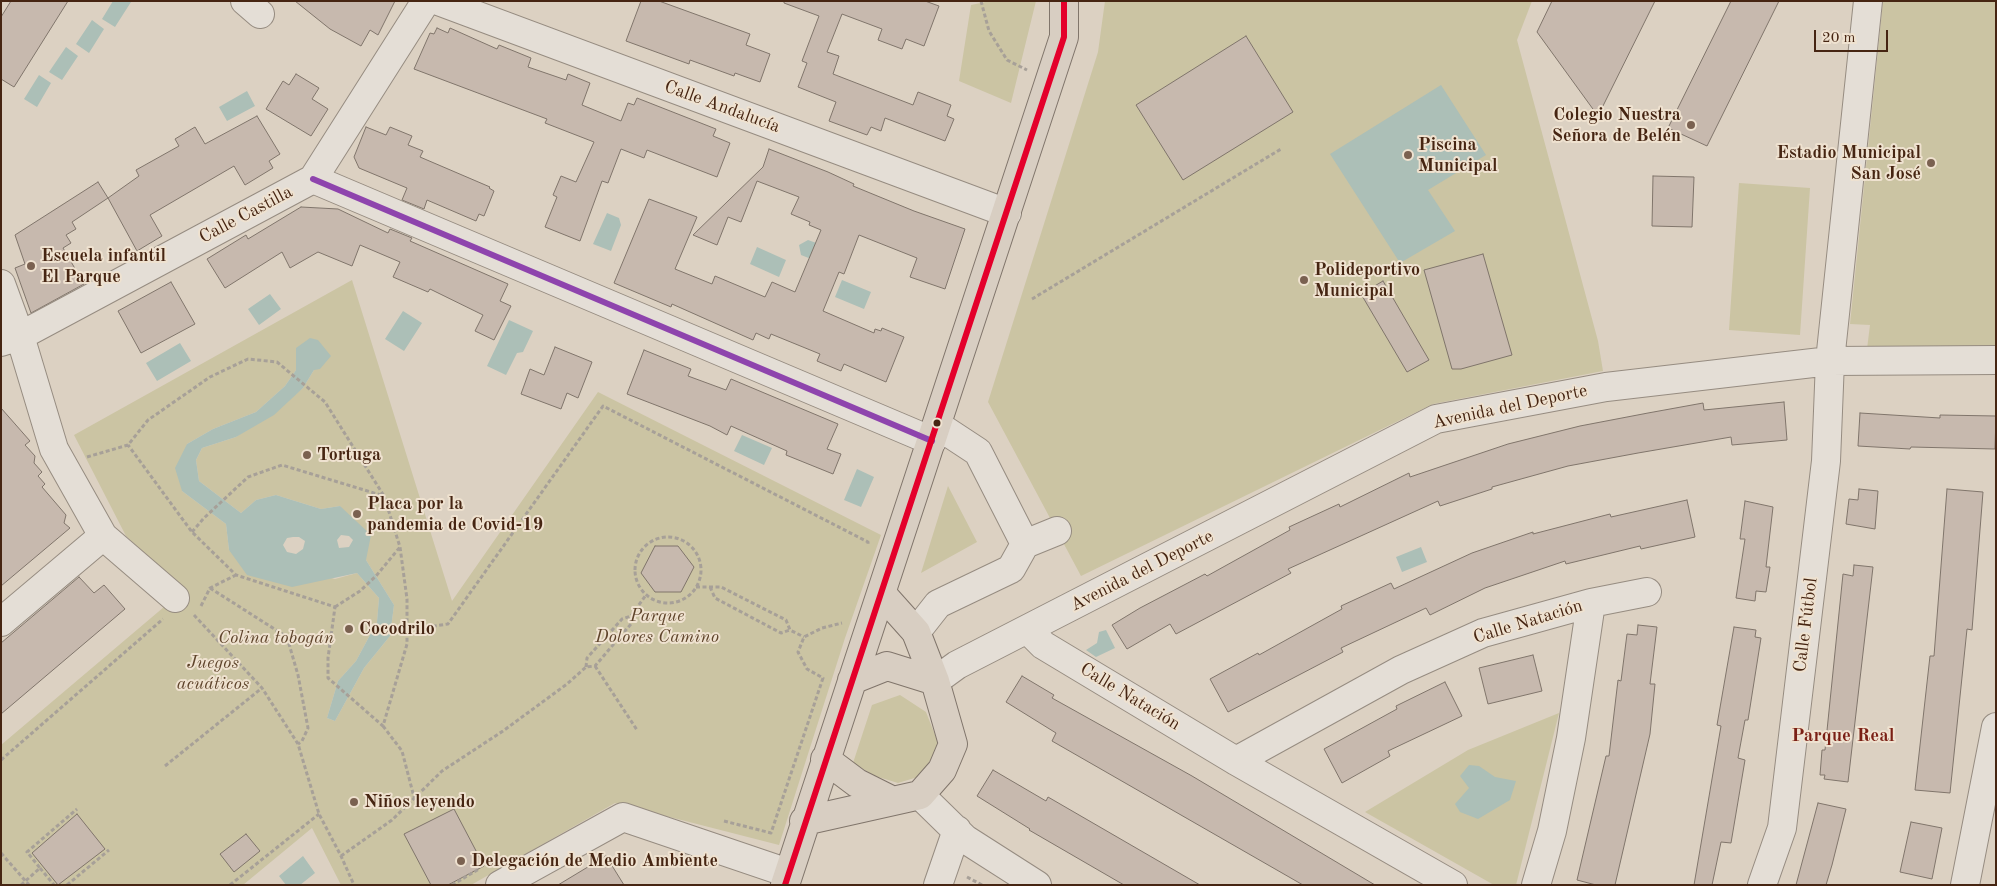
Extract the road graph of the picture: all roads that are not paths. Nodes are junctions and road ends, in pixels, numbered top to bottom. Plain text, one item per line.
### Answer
1 (426, 1) edge
2 (438, 1) edge
3 (1064, 1) edge
4 (1868, 1) edge
5 (313, 179) junction
6 (1007, 213) junction
7 (1, 284) edge
8 (11, 339) edge
9 (1996, 360) edge
10 (1830, 361) junction
11 (934, 433) junction
12 (1057, 532) dead end
13 (103, 536) junction
14 (1025, 544) junction
15 (1647, 592) dead end
16 (882, 594) junction
17 (178, 601) road end
18 (1591, 603) junction
19 (1, 622) edge
20 (1028, 630) junction
21 (916, 632) junction
22 (852, 680) junction
23 (935, 681) junction
24 (1996, 727) edge
25 (826, 759) junction
26 (1236, 761) junction
27 (920, 795) junction
28 (891, 800) junction
29 (804, 821) junction
30 (957, 830) junction
31 (491, 876) edge
32 (787, 879) edge
33 (938, 885) edge
34 (1038, 885) edge
35 (1453, 885) edge
36 (1536, 885) edge
37 (1762, 885) edge
38 (1965, 885) edge

1 - 5 street, Calle Castilla
2 - 6 street, Calle Andalucía
3 - 6 main road
4 - 10 street, Calle Fútbol
5 - 8 street, Calle Castilla
5 - 11 street
6 - 11 main road
7 - 8 street
8 - 13 street
9 - 10 street, Avenida del Deporte
10 - 20 street, Avenida del Deporte
10 - 37 street, Calle Fútbol
11 - 14 street
11 - 16 main road
12 - 14 street
13 - 17 street
13 - 19 street
14 - 21 street
15 - 18 street
16 - 21 main road
16 - 22 main road
18 - 26 street, Calle Natación
18 - 36 street, Calle Natación
20 - 23 street, Avenida del Deporte
20 - 26 street, Calle Natación
21 - 23 main road
22 - 23 main road
22 - 25 main road
23 - 27 main road
24 - 38 street
25 - 28 main road
25 - 29 main road
26 - 35 street, Calle Natación
27 - 28 main road
27 - 30 street
28 - 29 main road
29 - 32 main road
30 - 33 street
30 - 34 street
31 - 32 street

